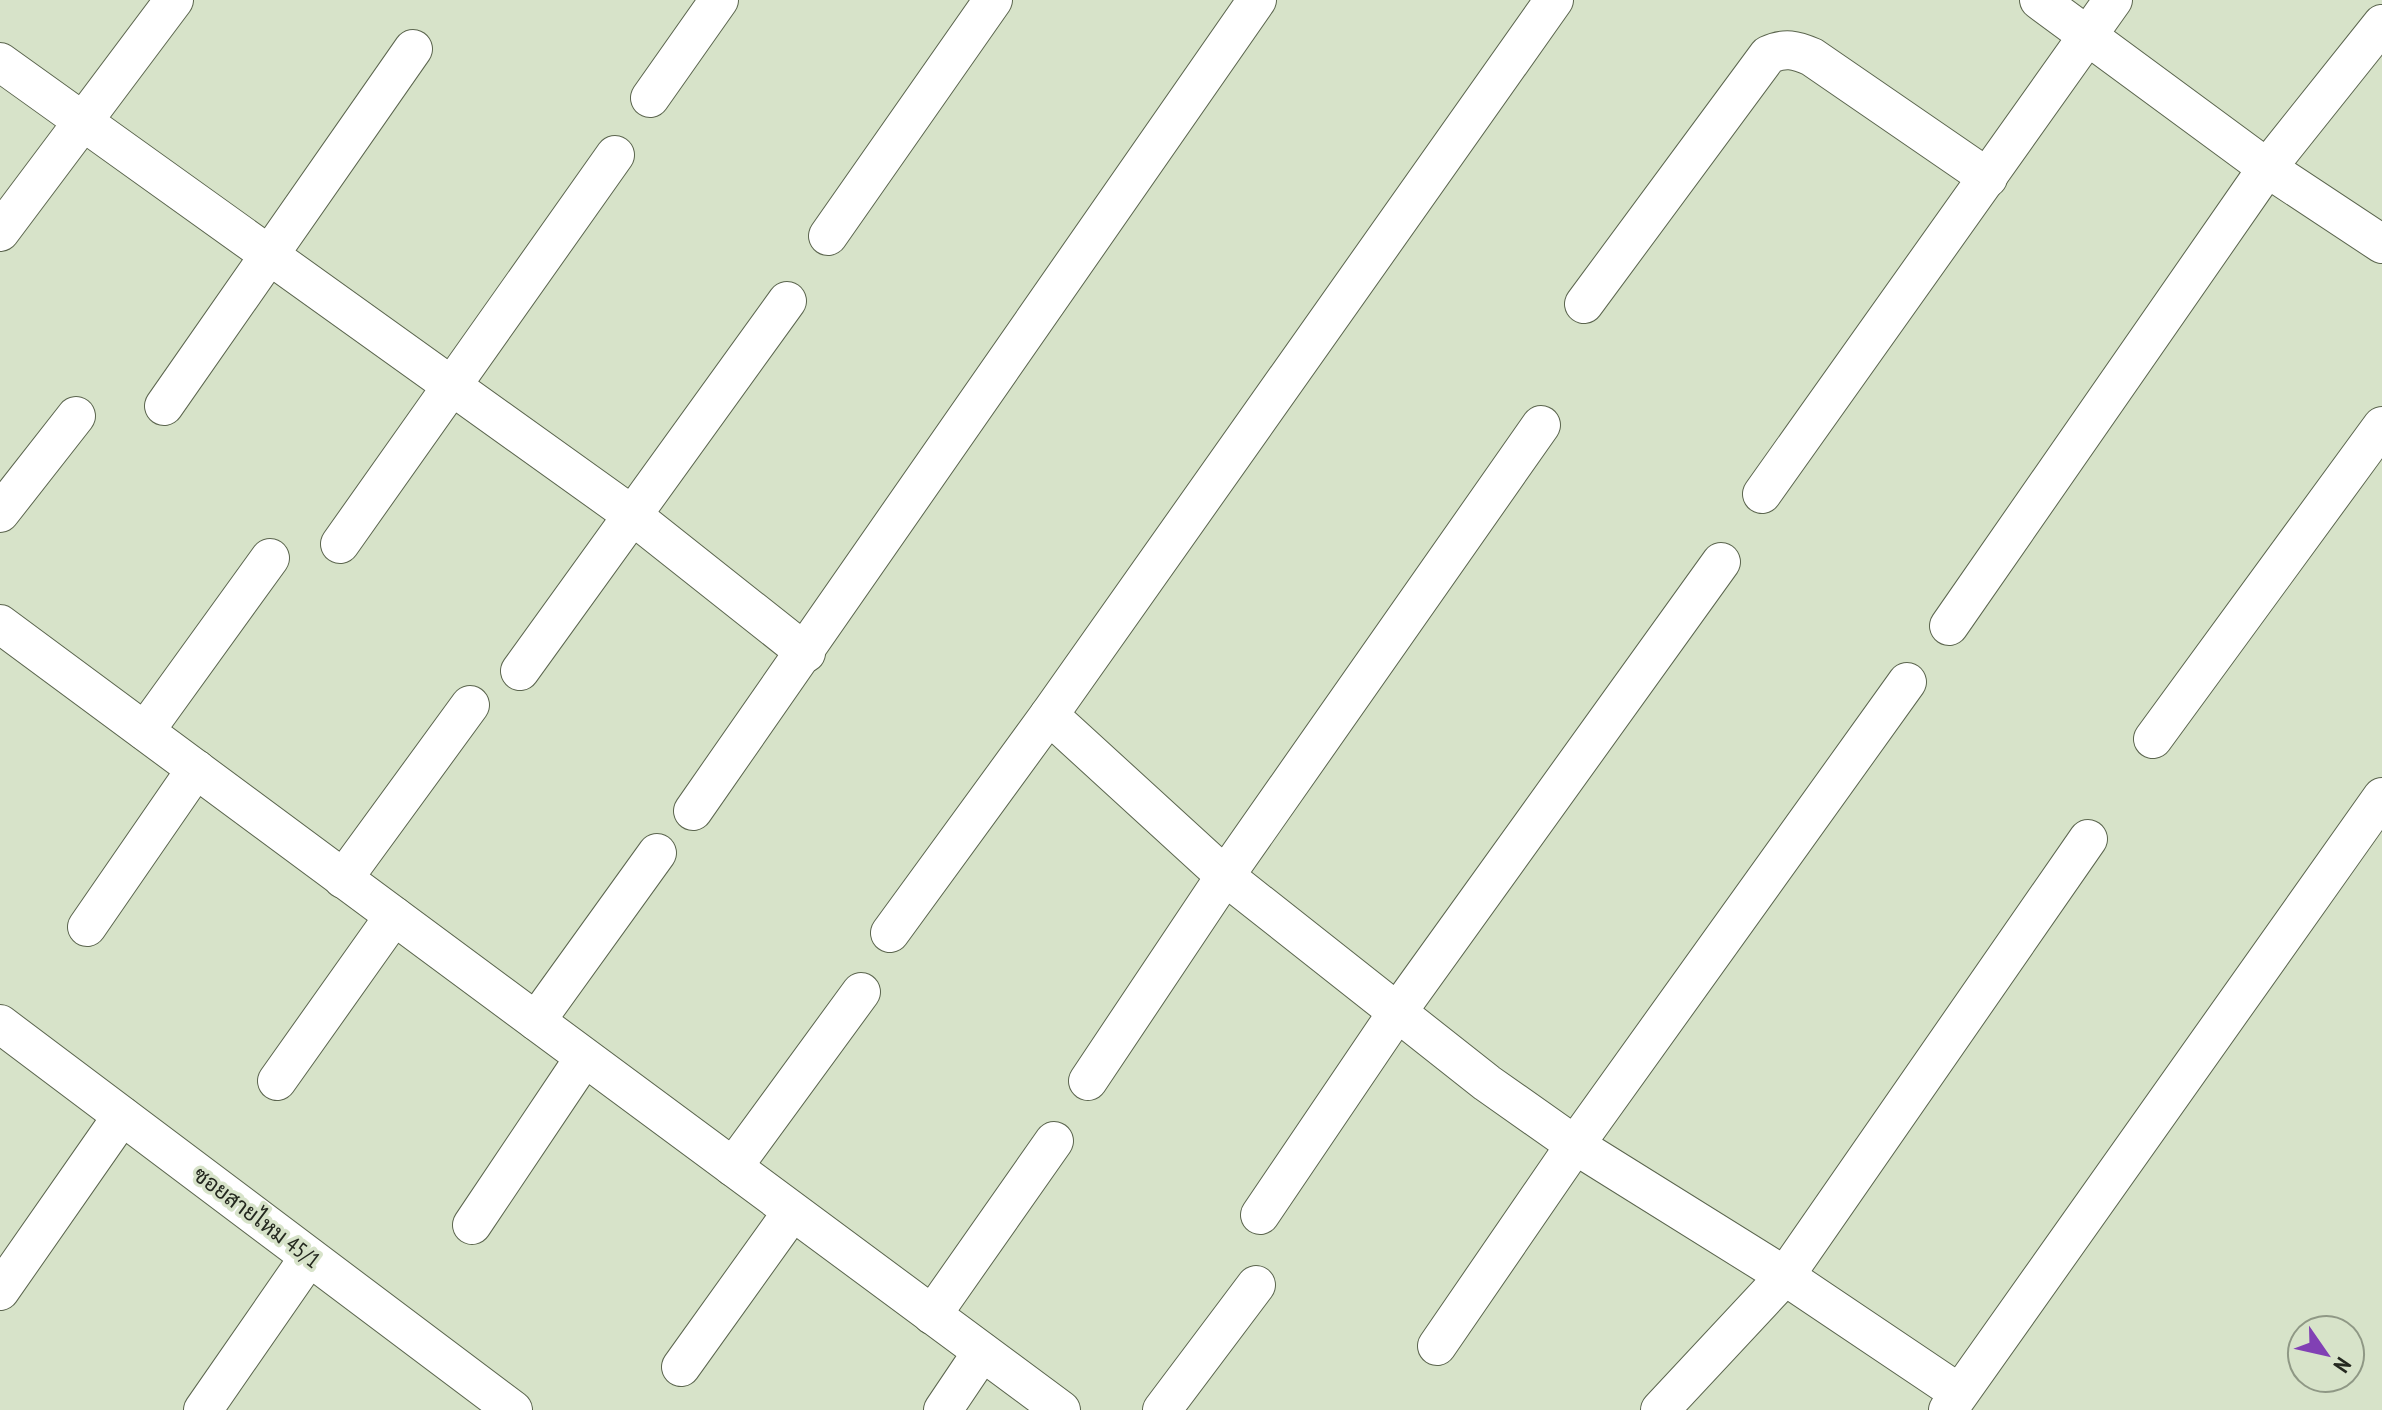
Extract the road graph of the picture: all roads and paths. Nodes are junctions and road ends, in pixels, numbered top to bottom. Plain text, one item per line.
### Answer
1 (174, 0) edge
2 (719, 0) edge
3 (993, 0) edge
4 (1554, 0) edge
5 (2039, 0) edge
6 (2113, 0) edge
7 (1243, 5) edge
8 (2382, 24) edge
9 (2085, 36) junction
10 (413, 49) dead end
11 (0, 62) edge
12 (650, 98) dead end
13 (82, 122) junction
14 (615, 155) dead end
15 (2267, 168) junction
16 (1988, 178) junction
17 (0, 232) edge
18 (828, 236) dead end
19 (2382, 244) edge
20 (270, 254) junction
21 (787, 301) dead end
22 (1584, 304) dead end
23 (450, 385) junction
24 (164, 406) dead end
25 (76, 416) dead end
26 (1541, 425) dead end
27 (2382, 426) edge
28 (1762, 494) dead end
29 (0, 513) edge
30 (632, 515) junction
31 (340, 544) dead end
32 (270, 558) dead end
33 (1721, 562) dead end
34 (0, 624) edge
35 (1949, 626) dead end
36 (806, 653) junction
37 (520, 671) dead end
38 (1907, 682) dead end
39 (470, 705) dead end
40 (1049, 715) junction
41 (145, 731) junction
42 (2153, 739) dead end
43 (196, 769) junction
44 (2382, 797) edge
45 (693, 811) dead end
46 (2088, 839) dead end
47 (657, 853) dead end
48 (1225, 876) junction
49 (343, 879) junction
50 (394, 916) junction
51 (87, 927) dead end
52 (890, 933) dead end
53 (861, 992) dead end
54 (1396, 1014) junction
55 (536, 1021) junction
56 (0, 1024) edge
57 (584, 1058) junction
58 (277, 1081) dead end
59 (1088, 1081) dead end
60 (122, 1116) junction
61 (1054, 1141) dead end
62 (1575, 1145) junction
63 (733, 1167) junction
64 (792, 1212) junction
65 (1260, 1215) dead end
66 (472, 1225) dead end
67 (309, 1257) junction
68 (1785, 1276) junction
69 (1256, 1285) dead end
70 (0, 1291) edge
71 (932, 1315) junction
72 (1437, 1346) dead end
73 (982, 1352) junction
74 (681, 1367) dead end
75 (1954, 1401) edge
76 (501, 1406) edge
77 (203, 1410) edge
78 (943, 1410) edge
79 (1061, 1410) edge
80 (1162, 1410) edge
81 (1660, 1410) edge

1 - 13 street
2 - 12 street
3 - 18 street
4 - 40 street
5 - 9 street
6 - 9 street
7 - 36 street
8 - 15 street
9 - 15 street
9 - 16 street
10 - 20 street
11 - 13 street
13 - 17 street
13 - 20 street
14 - 23 street
15 - 19 street
15 - 35 street
16 - 22 street
16 - 28 street
20 - 23 street
20 - 24 street
21 - 30 street
23 - 30 street
23 - 31 street
25 - 29 street
26 - 48 street
27 - 42 street
30 - 36 street
30 - 37 street
32 - 41 street
33 - 54 street
34 - 41 street
36 - 45 street
38 - 62 street
39 - 49 street
40 - 48 street
40 - 52 street
41 - 43 street
43 - 49 street
43 - 51 street
44 - 75 street
46 - 68 street
47 - 55 street
48 - 54 street
48 - 59 street
49 - 50 street
50 - 55 street
50 - 58 street
53 - 63 street
54 - 62 street
54 - 65 street
55 - 57 street
56 - 60 street, ซอยสายไหม 45/1
57 - 63 street
57 - 66 street
60 - 67 street, ซอยสายไหม 45/1
60 - 70 street
61 - 71 street
62 - 68 street
62 - 72 street
63 - 64 street
64 - 71 street
64 - 74 street
67 - 76 street, ซอยสายไหม 45/1
67 - 77 street
68 - 75 street
68 - 81 street
69 - 80 street
71 - 73 street
73 - 78 street
73 - 79 street

